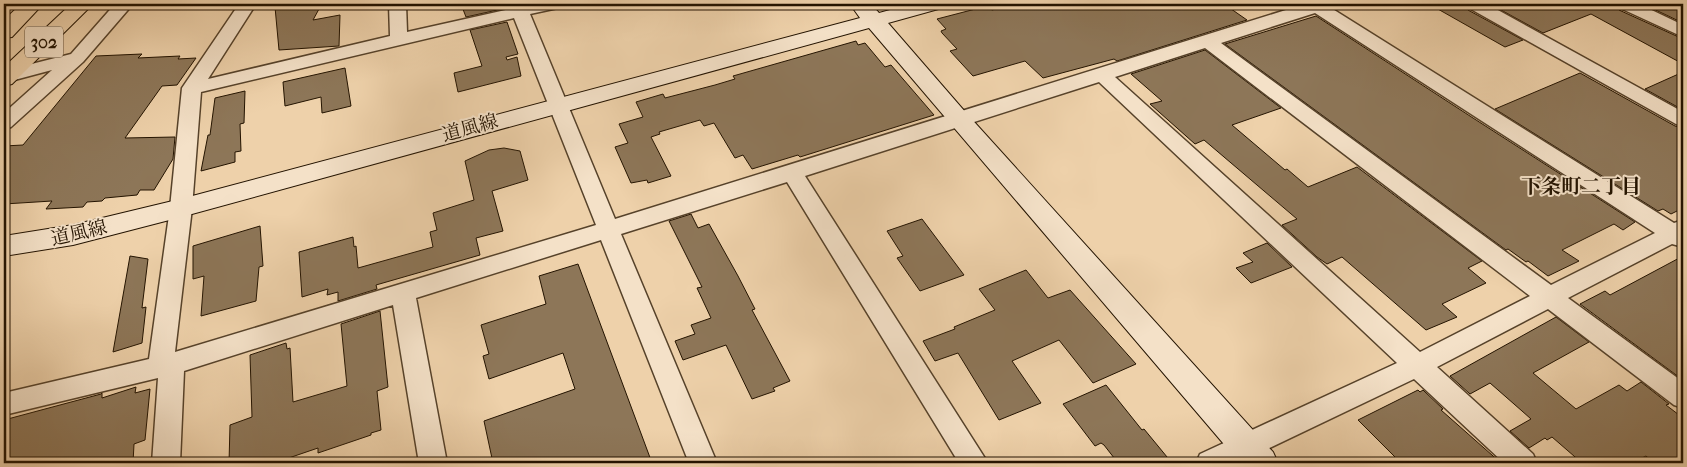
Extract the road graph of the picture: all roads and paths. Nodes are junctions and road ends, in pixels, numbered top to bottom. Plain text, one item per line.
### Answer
1 (33, 4) edge
2 (58, 4) edge
3 (83, 4) edge
4 (124, 4) edge
5 (247, 4) edge
6 (397, 4) edge
7 (552, 4) edge
8 (935, 4) edge
9 (1475, 4) edge
10 (1626, 4) edge
11 (1318, 5) edge
12 (519, 8) edge
13 (867, 12) edge
14 (4, 32) edge
15 (1683, 32) edge
16 (399, 40) junction
17 (1208, 42) junction
18 (77, 58) junction
19 (5, 70) edge
20 (1102, 75) junction
21 (192, 88) junction
22 (559, 104) junction
23 (958, 119) junction
24 (1683, 120) edge
25 (4, 122) edge
26 (792, 173) junction
27 (181, 208) junction
28 (609, 228) junction
29 (1680, 233) edge
30 (4, 246) edge
31 (403, 293) junction
32 (1549, 297) junction
33 (167, 365) junction
34 (1416, 366) junction
35 (1683, 397) edge
36 (4, 404) edge
37 (1253, 455) edge
38 (166, 463) edge
39 (433, 463) edge
40 (703, 463) edge
41 (974, 463) edge
42 (1210, 463) edge
43 (1523, 463) edge

1 - 14 highway
2 - 19 highway
3 - 19 highway, 302
4 - 18 street
5 - 21 street
6 - 16 street
7 - 12 street
8 - 13 street, 道風線
9 - 24 street
10 - 15 street
11 - 17 street
11 - 29 street
12 - 16 street
12 - 22 street
13 - 22 street, 道風線
13 - 23 street
16 - 21 street
17 - 20 street
17 - 32 street
18 - 19 street
18 - 25 street
20 - 23 street
20 - 34 street
21 - 27 street
22 - 27 street, 道風線
22 - 28 street
23 - 26 street
23 - 37 street
26 - 28 street
26 - 41 street
27 - 30 street, 道風線
27 - 33 street
28 - 31 street
28 - 40 street
29 - 32 street
31 - 33 street
31 - 39 street
32 - 34 street
32 - 35 street
33 - 36 street
33 - 38 street
34 - 37 street
34 - 43 street
37 - 42 street

